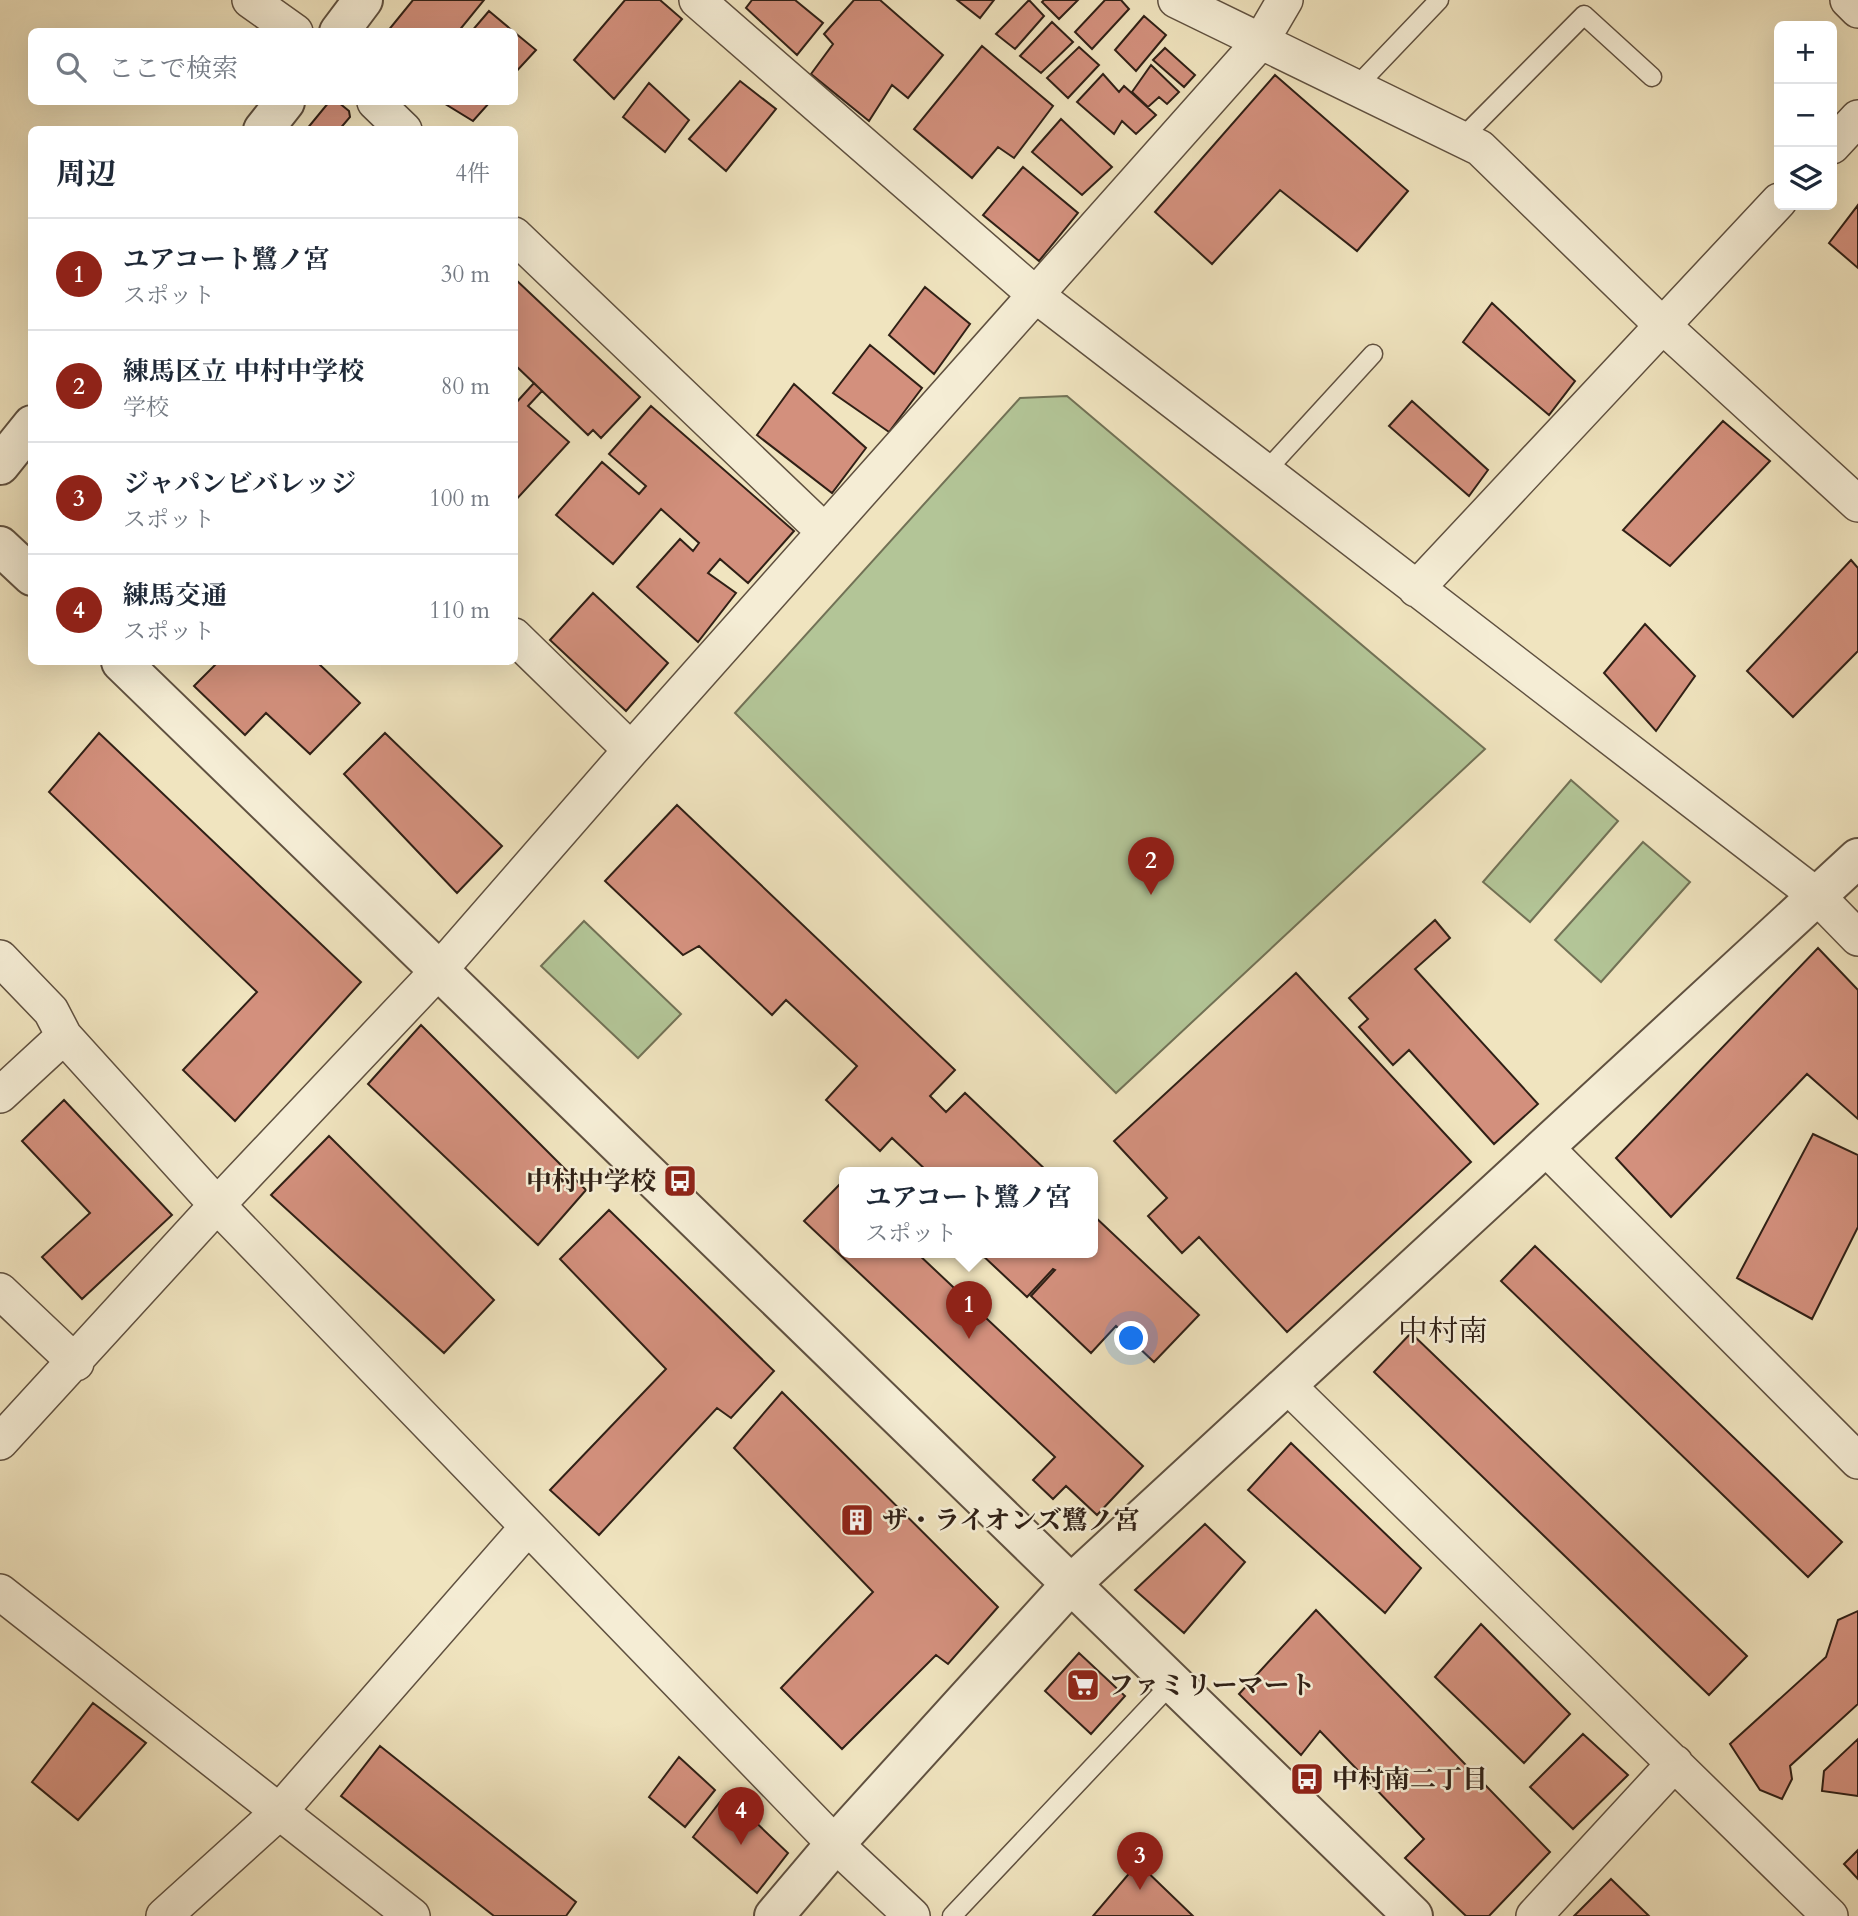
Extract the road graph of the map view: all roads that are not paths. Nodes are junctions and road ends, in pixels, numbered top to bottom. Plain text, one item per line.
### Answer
1 (250, 0) edge
2 (363, 0) edge
3 (697, 0) edge
4 (1176, 0) edge
5 (1285, 0) edge
6 (1439, 0) edge
7 (1848, 0) edge
8 (1858, 10) edge
9 (289, 28) edge
10 (342, 28) edge
11 (1261, 41) junction
12 (1652, 77) dead end
13 (1355, 88) junction
14 (283, 105) edge
15 (378, 105) edge
16 (1858, 118) edge
17 (266, 126) edge
18 (400, 126) edge
19 (1461, 139) junction
20 (1837, 141) edge
21 (1774, 206) edge
22 (518, 239) edge
23 (1037, 296) junction
24 (1661, 324) junction
25 (1373, 354) dead end
26 (28, 430) edge
27 (0, 465) edge
28 (1265, 472) junction
29 (1858, 504) edge
30 (825, 532) junction
31 (0, 546) edge
32 (28, 572) edge
33 (1416, 589) junction
34 (518, 640) edge
35 (124, 665) edge
36 (631, 750) junction
37 (1858, 858) edge
38 (1817, 896) junction
39 (1858, 938) edge
40 (0, 958) edge
41 (441, 968) junction
42 (64, 1036) junction
43 (0, 1095) edge
44 (1545, 1147) junction
45 (218, 1205) junction
46 (0, 1292) edge
47 (76, 1363) junction
48 (1287, 1385) junction
49 (0, 1442) edge
50 (1858, 1461) edge
51 (527, 1528) junction
52 (1070, 1585) junction
53 (0, 1592) edge
54 (1171, 1684) junction
55 (1675, 1763) junction
56 (278, 1813) junction
57 (835, 1844) junction
58 (164, 1916) edge
59 (412, 1916) edge
60 (774, 1916) edge
61 (912, 1916) edge
62 (952, 1916) edge
63 (1413, 1916) edge
64 (1534, 1916) edge
65 (1830, 1916) edge

1 - 9 street
2 - 10 street
3 - 23 street
4 - 11 street
5 - 11 street
6 - 13 lane
7 - 8 street
11 - 13 street
11 - 23 street
12 - 19 lane
13 - 19 street
14 - 17 street
15 - 18 street
16 - 20 street
19 - 24 street
21 - 24 street
22 - 30 street
23 - 28 street
23 - 30 street
24 - 29 street
24 - 33 street
25 - 28 lane
26 - 27 street
28 - 33 street
30 - 36 street
31 - 32 street
33 - 38 street
34 - 36 street
35 - 41 street
36 - 41 street
37 - 38 street
38 - 39 street
38 - 44 street
40 - 42 street
41 - 45 street
41 - 52 street
42 - 43 street
42 - 45 street
44 - 48 street
44 - 50 street
45 - 47 street
45 - 51 street
46 - 47 street
47 - 49 street
48 - 52 street
48 - 55 street
51 - 56 street
51 - 57 street
52 - 54 street
52 - 57 street
53 - 56 street
54 - 62 lane
54 - 63 street
55 - 64 street
55 - 65 street
56 - 58 street
56 - 59 street
57 - 60 street
57 - 61 street

